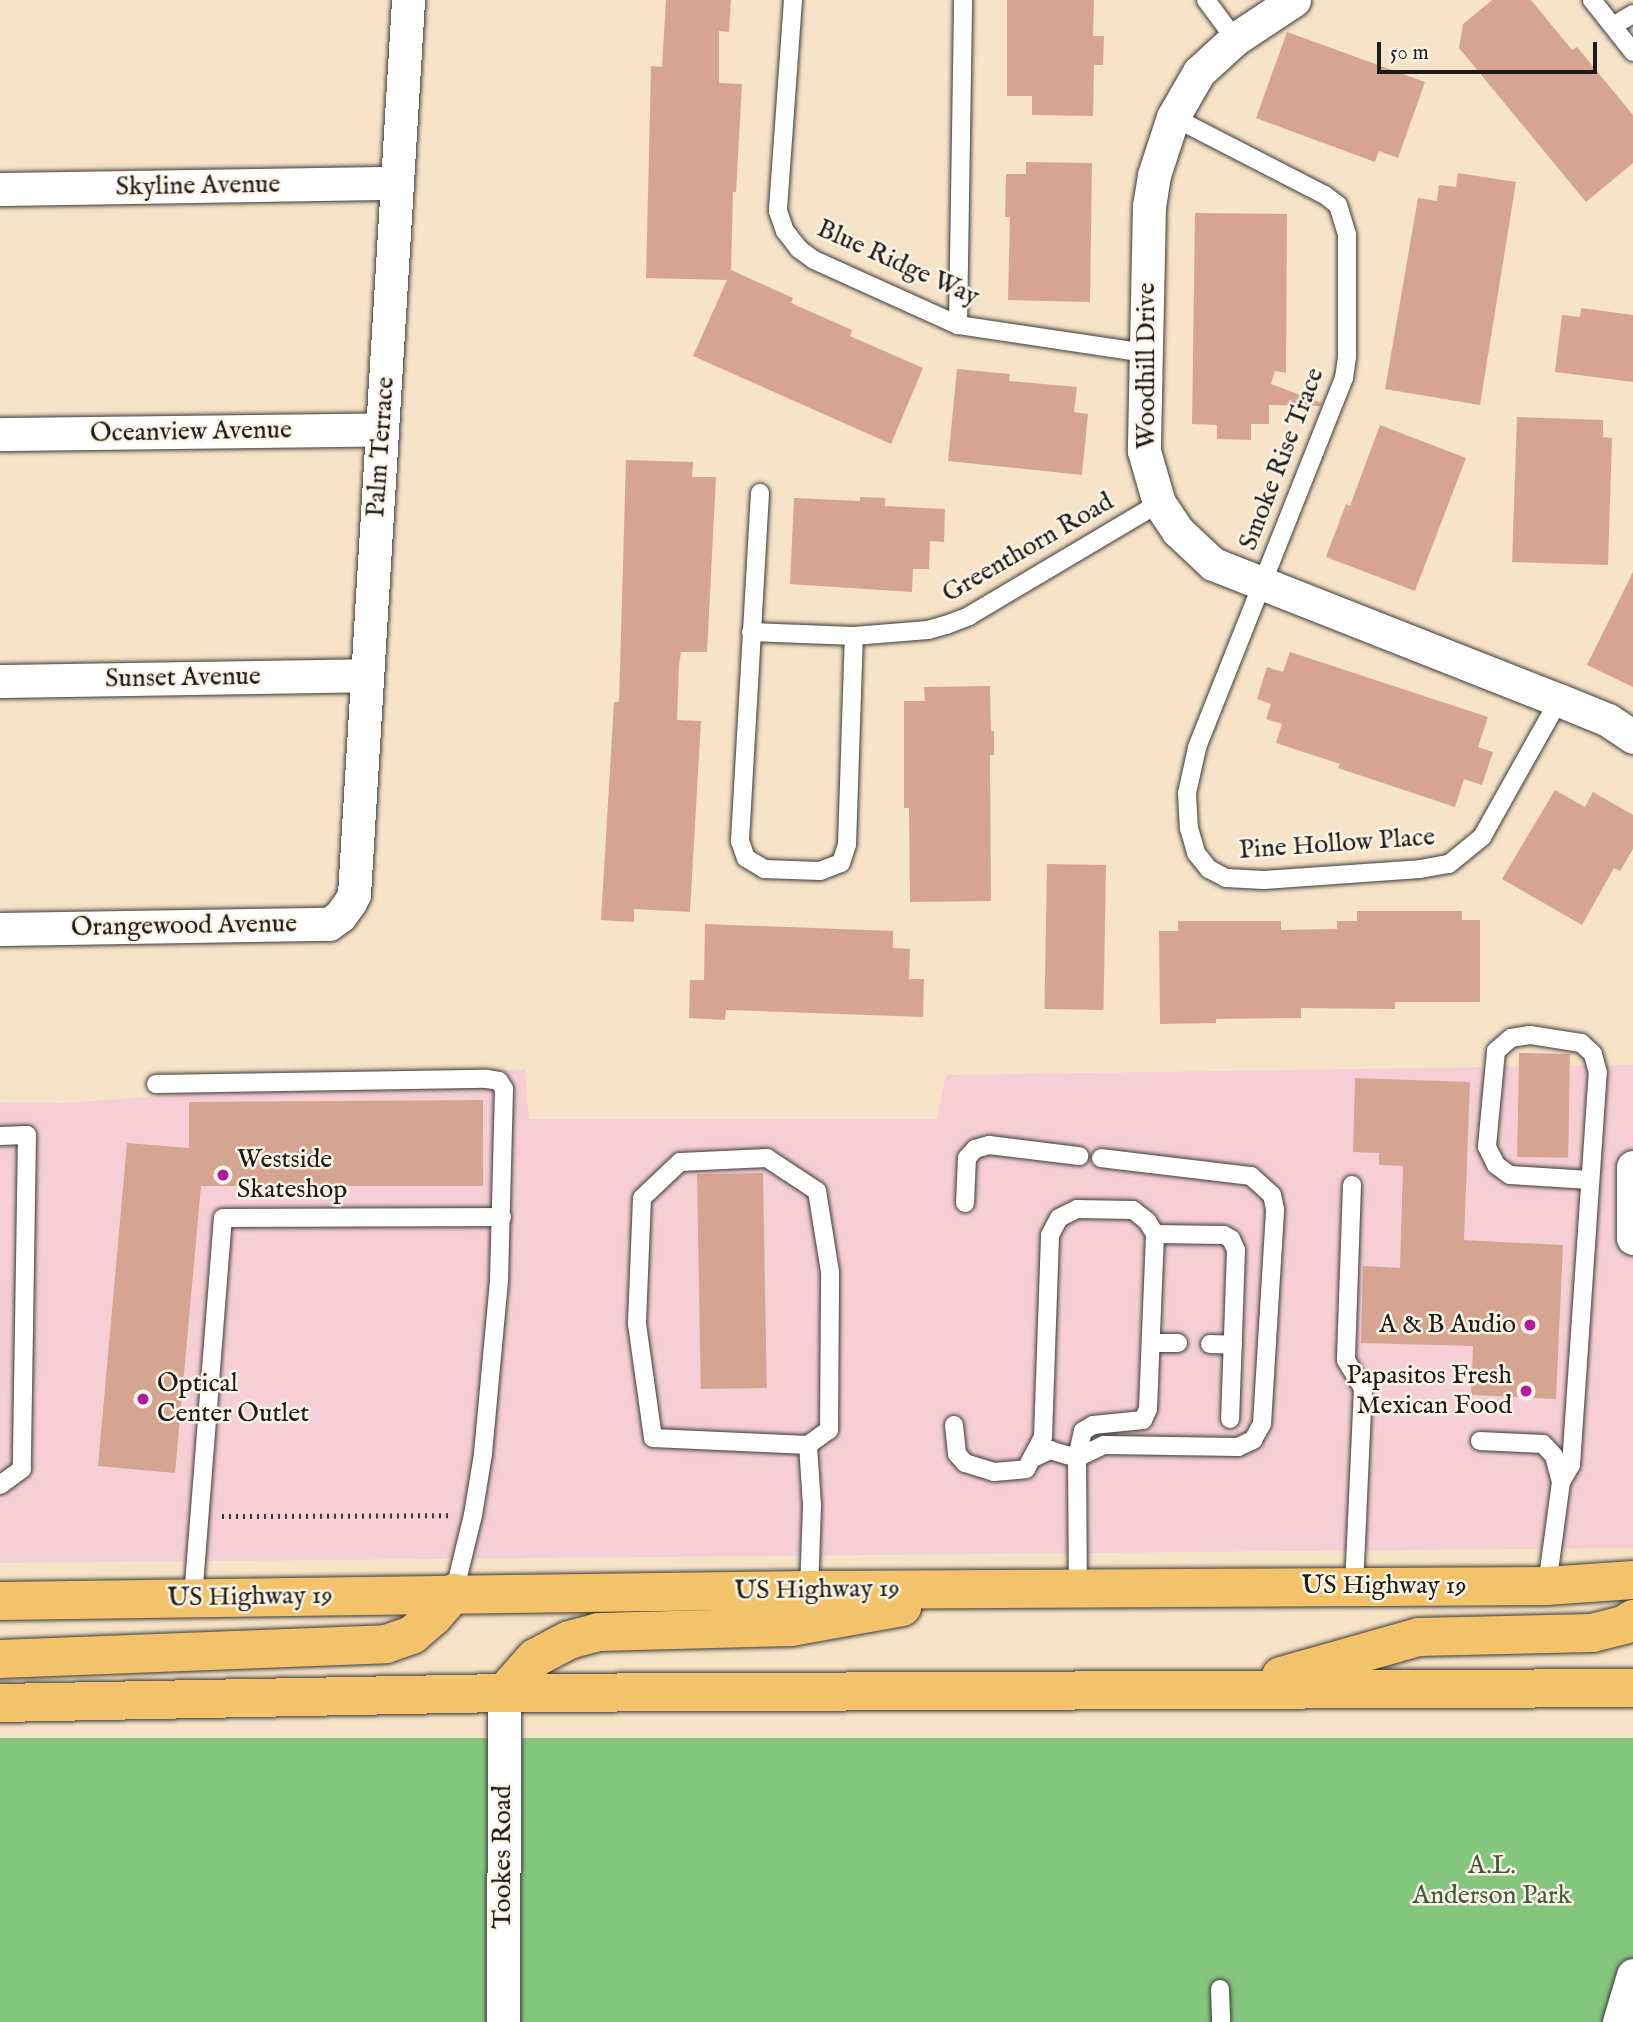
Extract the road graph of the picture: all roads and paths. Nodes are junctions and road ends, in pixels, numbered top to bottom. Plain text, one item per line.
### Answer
1 (408, 0) edge
2 (793, 0) edge
3 (963, 0) edge
4 (1206, 0) edge
5 (1294, 0) edge
6 (1592, 0) edge
7 (1633, 14) edge
8 (1613, 26) junction
9 (1235, 38) junction
10 (1633, 52) edge
11 (1172, 117) junction
12 (397, 183) junction
13 (0, 189) edge
14 (958, 325) junction
15 (1145, 353) junction
16 (382, 429) junction
17 (0, 434) edge
18 (760, 493) dead end
19 (1159, 503) junction
20 (1261, 584) junction
21 (751, 632) junction
22 (854, 636) junction
23 (366, 675) junction
24 (0, 681) edge
25 (1559, 700) junction
26 (1633, 737) edge
27 (354, 894) joint
28 (0, 929) edge
29 (156, 1084) dead end
30 (0, 1136) edge
31 (1079, 1156) dead end
32 (1101, 1158) dead end
33 (1633, 1167) edge
34 (1590, 1180) junction
35 (1352, 1185) dead end
36 (965, 1203) dead end
37 (502, 1217) junction
38 (1155, 1234) junction
39 (1633, 1238) edge
40 (1150, 1343) junction
41 (1178, 1343) dead end
42 (1210, 1344) dead end
43 (1233, 1345) junction
44 (1230, 1419) dead end
45 (954, 1425) dead end
46 (1480, 1441) dead end
47 (808, 1445) junction
48 (1035, 1457) junction
49 (1077, 1458) junction
50 (1560, 1482) junction
51 (0, 1485) edge
52 (473, 1515) junction
53 (201, 1516) junction
54 (1633, 1580) edge
55 (1354, 1586) junction
56 (1547, 1586) junction
57 (1011, 1588) junction
58 (1078, 1588) junction
59 (809, 1590) junction
60 (454, 1593) junction
61 (193, 1598) junction
62 (0, 1601) edge
63 (1633, 1619) edge
64 (0, 1659) edge
65 (1633, 1688) edge
66 (1235, 1689) junction
67 (503, 1693) junction
68 (0, 1703) edge
69 (1220, 1989) dead end
70 (503, 2022) edge
71 (1221, 2022) edge

1 - 12 street, Palm Terrace
2 - 14 lane, Blue Ridge Way
3 - 14 lane
4 - 9 lane
5 - 9 street, Woodhill Drive
6 - 8 lane
7 - 8 lane
8 - 10 lane
9 - 11 street, Woodhill Drive
11 - 15 street, Woodhill Drive
11 - 20 lane, Smoke Rise Trace
12 - 13 street, Skyline Avenue
12 - 16 street, Palm Terrace
14 - 15 lane, Blue Ridge Way
15 - 19 street, Woodhill Drive
16 - 17 street, Oceanview Avenue
16 - 23 street, Palm Terrace
18 - 21 lane
19 - 20 street, Woodhill Drive
19 - 22 lane, Greenthorn Road
20 - 25 street, Woodhill Drive
20 - 25 lane, Pine Hollow Place
21 - 22 lane, Greenthorn Road
21 - 22 lane
23 - 24 street, Sunset Avenue
23 - 27 street, Palm Terrace
25 - 26 street, Woodhill Drive
27 - 28 street, Orangewood Avenue
29 - 37 lane
30 - 51 lane
31 - 36 lane
32 - 49 lane
33 - 39 street
34 - 34 lane
34 - 50 lane
35 - 55 lane
37 - 52 lane
37 - 53 lane
38 - 40 lane
38 - 43 lane
38 - 48 lane
40 - 41 lane
40 - 49 lane
42 - 43 lane
43 - 44 lane
45 - 48 lane
46 - 50 lane
47 - 47 lane
47 - 59 lane
48 - 49 lane
49 - 58 lane
50 - 56 lane
52 - 53 path
52 - 60 lane
53 - 61 lane
54 - 56 highway, US Highway 19
55 - 56 highway, US Highway 19
55 - 58 highway, US Highway 19
57 - 58 highway, US Highway 19
57 - 59 highway, US Highway 19
57 - 67 highway
59 - 60 highway, US Highway 19
60 - 61 highway, US Highway 19
60 - 64 highway
61 - 62 highway, US Highway 19
63 - 66 highway
65 - 66 highway
66 - 67 highway
67 - 68 highway
67 - 70 street, Tookes Road
69 - 71 lane

